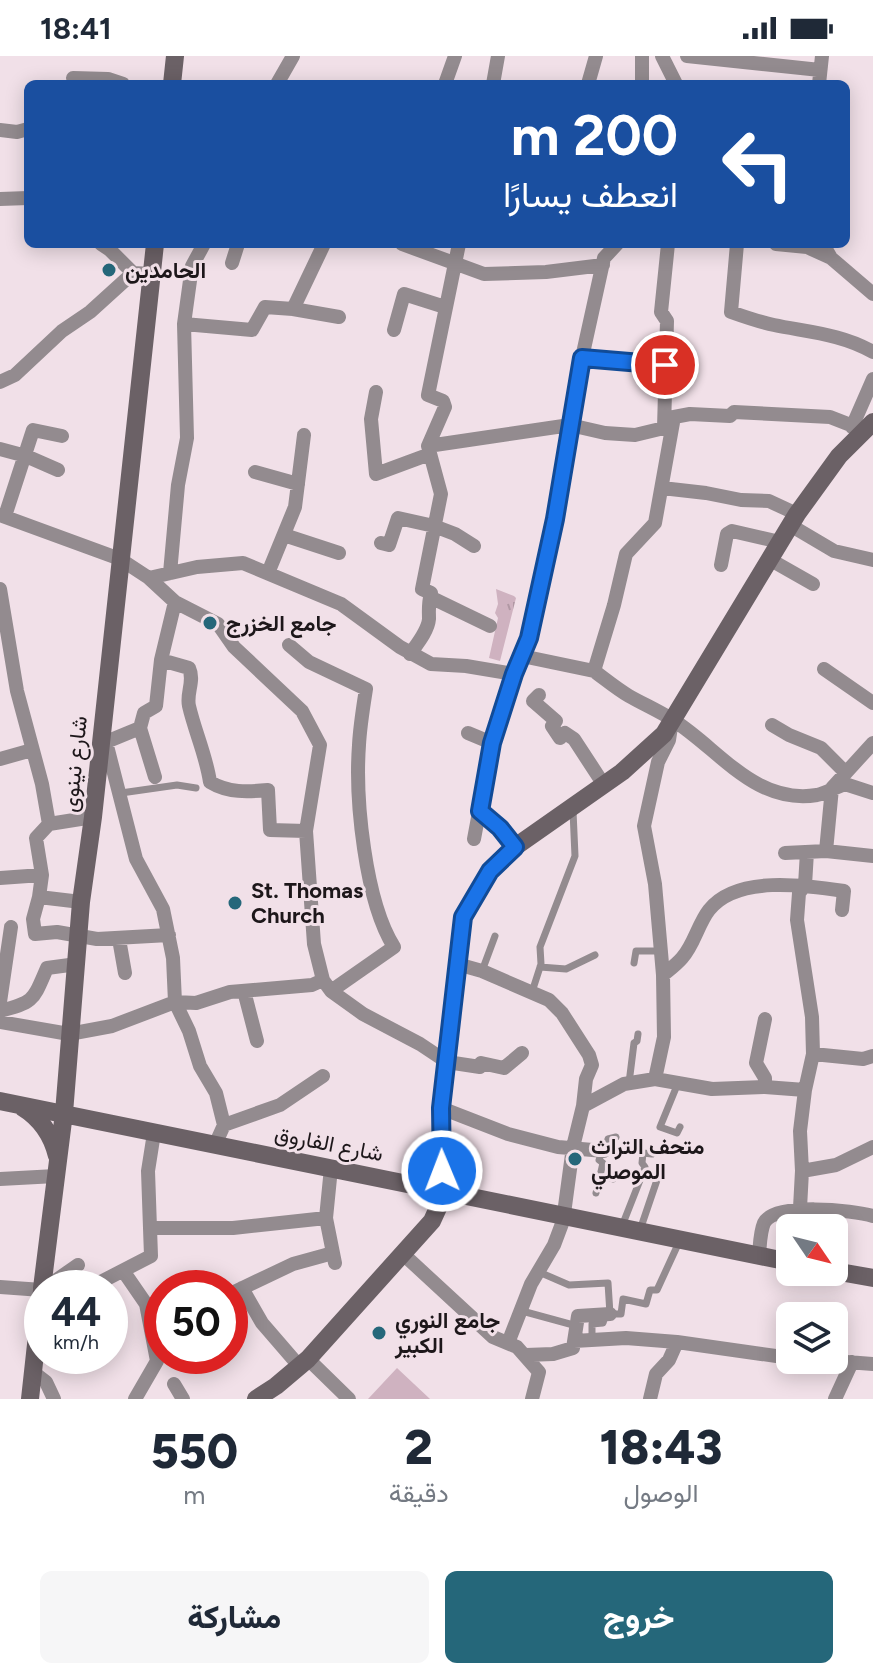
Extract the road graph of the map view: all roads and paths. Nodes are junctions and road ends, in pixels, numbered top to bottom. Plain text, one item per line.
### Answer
1 (175, 56) edge
2 (293, 56) edge
3 (455, 56) edge
4 (498, 56) edge
5 (596, 56) edge
6 (642, 56) edge
7 (662, 56) edge
8 (687, 56) edge
9 (820, 70) edge
10 (73, 78) dead end
11 (111, 80) edge
12 (172, 80) edge
13 (279, 80) edge
14 (446, 80) edge
15 (494, 80) edge
16 (589, 80) edge
17 (642, 80) edge
18 (674, 80) edge
19 (0, 130) edge
20 (24, 130) edge
21 (24, 198) edge
22 (0, 199) edge
23 (107, 248) edge
24 (153, 248) edge
25 (202, 248) edge
26 (237, 248) edge
27 (322, 248) edge
28 (413, 248) edge
29 (458, 248) edge
30 (613, 248) edge
31 (668, 248) edge
32 (737, 248) edge
33 (809, 248) edge
34 (825, 248) edge
35 (831, 258) junction
36 (232, 263) dead end
37 (455, 263) junction
38 (603, 265) junction
39 (142, 273) junction
40 (873, 294) edge
41 (445, 307) junction
42 (293, 309) junction
43 (339, 317) dead end
44 (184, 324) junction
45 (394, 330) dead end
46 (873, 352) edge
47 (582, 358) junction
48 (665, 365) junction
49 (873, 379) edge
50 (0, 382) edge
51 (376, 392) dead end
52 (669, 422) junction
53 (570, 425) junction
54 (864, 427) edge
55 (304, 435) dead end
56 (62, 436) dead end
57 (0, 449) edge
58 (429, 450) junction
59 (26, 456) junction
60 (58, 470) dead end
61 (255, 472) dead end
62 (298, 484) junction
63 (662, 488) junction
64 (3, 516) edge
65 (794, 520) junction
66 (434, 526) junction
67 (284, 535) junction
68 (780, 542) junction
69 (381, 543) dead end
70 (474, 546) dead end
71 (339, 553) dead end
72 (120, 559) junction
73 (769, 559) junction
74 (873, 560) edge
75 (721, 565) dead end
76 (170, 573) junction
77 (268, 573) junction
78 (149, 578) junction
79 (813, 584) dead end
80 (0, 589) edge
81 (430, 597) junction
82 (175, 602) junction
83 (2, 609) edge
84 (490, 626) dead end
85 (289, 645) dead end
86 (410, 654) junction
87 (522, 656) junction
88 (161, 660) junction
89 (824, 669) dead end
90 (594, 671) junction
91 (514, 674) junction
92 (539, 695) dead end
93 (873, 703) edge
94 (672, 719) junction
95 (772, 725) dead end
96 (140, 728) junction
97 (468, 733) dead end
98 (104, 740) junction
99 (492, 743) junction
100 (873, 743) edge
101 (32, 750) junction
102 (0, 759) edge
103 (845, 772) junction
104 (155, 777) dead end
105 (604, 785) junction
106 (196, 788) dead end
107 (832, 788) junction
108 (121, 793) junction
109 (873, 793) edge
110 (572, 805) junction
111 (480, 811) junction
112 (93, 817) junction
113 (49, 824) junction
114 (306, 831) junction
115 (474, 839) dead end
116 (515, 847) junction
117 (826, 851) junction
118 (807, 852) junction
119 (785, 853) dead end
120 (873, 856) edge
121 (42, 875) junction
122 (0, 878) edge
123 (805, 885) junction
124 (39, 897) junction
125 (81, 902) junction
126 (842, 910) dead end
127 (6, 927) edge
128 (35, 934) junction
129 (169, 935) junction
130 (495, 936) dead end
131 (79, 937) junction
132 (119, 939) junction
133 (660, 951) junction
134 (595, 955) dead end
135 (634, 963) dead end
136 (77, 964) junction
137 (457, 964) junction
138 (540, 967) junction
139 (482, 971) junction
140 (125, 973) dead end
141 (663, 975) junction
142 (327, 985) junction
143 (244, 991) junction
144 (532, 992) junction
145 (175, 1002) junction
146 (0, 1003) edge
147 (0, 1011) edge
148 (765, 1019) dead end
149 (0, 1022) edge
150 (69, 1034) junction
151 (638, 1034) dead end
152 (257, 1041) dead end
153 (522, 1053) dead end
154 (813, 1054) junction
155 (873, 1056) edge
156 (447, 1062) junction
157 (323, 1076) dead end
158 (655, 1079) junction
159 (629, 1083) junction
160 (678, 1083) junction
161 (765, 1087) junction
162 (805, 1090) junction
163 (9, 1103) edge
164 (583, 1106) junction
165 (441, 1108) junction
166 (64, 1113) junction
167 (224, 1125) junction
168 (680, 1127) dead end
169 (154, 1133) junction
170 (616, 1137) dead end
171 (215, 1145) junction
172 (573, 1147) junction
173 (873, 1147) edge
174 (603, 1151) junction
175 (652, 1154) dead end
176 (658, 1165) dead end
177 (57, 1167) junction
178 (331, 1168) junction
179 (802, 1171) junction
180 (600, 1175) junction
181 (0, 1179) edge
182 (613, 1179) dead end
183 (443, 1190) junction
184 (596, 1193) dead end
185 (800, 1208) junction
186 (565, 1214) junction
187 (801, 1214) edge
188 (873, 1216) edge
189 (326, 1218) junction
190 (150, 1228) junction
191 (631, 1228) junction
192 (681, 1238) junction
193 (403, 1254) junction
194 (759, 1255) junction
195 (776, 1259) edge
196 (78, 1265) dead end
197 (45, 1270) edge
198 (71, 1270) edge
199 (127, 1270) edge
200 (538, 1271) junction
201 (848, 1274) edge
202 (128, 1278) edge
203 (873, 1278) edge
204 (248, 1285) edge
205 (0, 1287) edge
206 (24, 1288) edge
207 (144, 1301) edge
208 (248, 1306) edge
209 (522, 1311) junction
210 (608, 1314) junction
211 (575, 1333) junction
212 (592, 1340) junction
213 (677, 1342) junction
214 (508, 1343) junction
215 (526, 1355) junction
216 (776, 1356) edge
217 (848, 1362) edge
218 (852, 1362) junction
219 (304, 1363) junction
220 (873, 1364) edge
221 (33, 1374) edge
222 (36, 1374) edge
223 (149, 1374) edge
224 (174, 1384) dead end
225 (30, 1399) edge
226 (54, 1399) edge
227 (135, 1399) edge
228 (183, 1399) edge
229 (256, 1399) edge
230 (349, 1399) edge
231 (532, 1399) edge
232 (650, 1399) edge
233 (835, 1399) edge

1 - 12 main road
2 - 13 street
3 - 14 street
4 - 15 street
5 - 16 street
6 - 17 street
7 - 18 street
8 - 9 street
10 - 11 street
19 - 20 street
21 - 22 street
23 - 39 street
24 - 39 main road, شارع نينوى
25 - 44 street
26 - 36 street
27 - 42 street
28 - 37 street
29 - 37 street
30 - 38 street
31 - 48 street
32 - 46 street
33 - 35 street
34 - 35 street
35 - 40 street
37 - 38 street
37 - 41 street
38 - 47 street
39 - 50 street
39 - 72 main road, شارع نينوى
41 - 45 street
41 - 58 street
42 - 43 street
42 - 44 street
44 - 76 street
47 - 48 street
47 - 53 street
48 - 52 street
49 - 54 street
51 - 58 street
52 - 53 street
52 - 54 street
52 - 63 street
53 - 58 street
53 - 87 street
54 - 65 main road
55 - 62 street
56 - 59 street
57 - 59 street
58 - 66 street
59 - 60 street
59 - 64 street
61 - 62 street
62 - 67 street
63 - 65 street
63 - 90 street
64 - 72 street
65 - 68 main road
65 - 74 street
66 - 69 street
66 - 70 street
66 - 81 street
67 - 71 street
67 - 77 street
68 - 73 main road
68 - 75 street
72 - 78 street
72 - 98 main road, شارع نينوى
73 - 79 street
73 - 94 main road
76 - 77 street
76 - 78 street
77 - 86 street
78 - 82 street
80 - 83 street
81 - 84 street
81 - 86 street
82 - 88 street
82 - 114 street
83 - 101 street
85 - 142 street
86 - 91 street
87 - 90 street
87 - 91 street
88 - 96 street
88 - 114 street
89 - 93 street
90 - 94 street
91 - 99 street
92 - 105 street
94 - 105 main road
94 - 107 street
94 - 133 street
95 - 103 street
96 - 98 street
96 - 104 street
97 - 99 street
98 - 108 street
98 - 112 main road, شارع نينوى
99 - 111 street
100 - 103 street
101 - 102 street
101 - 113 street
103 - 107 street
105 - 110 main road
106 - 108 lane
107 - 109 street
107 - 117 street
108 - 129 street
110 - 116 main road
110 - 138 lane
111 - 115 street
111 - 116 street
112 - 113 street
112 - 125 main road, شارع نينوى
113 - 121 street
114 - 142 street
116 - 137 main road
117 - 118 street
117 - 120 street
118 - 119 street
118 - 123 street
121 - 122 street
121 - 124 street
123 - 126 street
123 - 141 street
123 - 154 street
124 - 125 street
124 - 128 street
125 - 131 main road, شارع نينوى
127 - 128 street
127 - 146 street
128 - 131 street
129 - 132 street
129 - 145 street
130 - 139 lane
131 - 132 street
131 - 136 main road, شارع نينوى
132 - 140 street
133 - 135 lane
133 - 141 street
134 - 138 lane
136 - 147 street
136 - 150 main road, شارع نينوى
137 - 139 street
137 - 156 main road
138 - 144 lane
139 - 144 street
141 - 158 street
142 - 143 street
142 - 156 street
143 - 145 street
143 - 152 street
144 - 164 street
145 - 150 street
145 - 167 street
148 - 161 street
149 - 150 street
150 - 166 main road, شارع نينوى
151 - 159 lane
153 - 156 street
154 - 155 street
154 - 162 street
156 - 165 main road
157 - 167 street
158 - 159 street
158 - 160 street
159 - 164 street
160 - 161 street
160 - 168 lane
161 - 162 street
162 - 179 street
163 - 166 main road, شارع الفاروق
163 - 177 main road
164 - 172 street
165 - 172 street
165 - 183 main road
166 - 169 main road, شارع الفاروق
166 - 177 main road, شارع نينوى
167 - 171 street
169 - 171 main road, شارع الفاروق
169 - 190 street
170 - 174 lane
171 - 178 main road, شارع الفاروق
172 - 174 street
172 - 186 street
173 - 179 street
174 - 180 lane
175 - 191 lane
176 - 191 lane
177 - 181 street
177 - 197 main road, شارع نينوى
178 - 183 main road, شارع الفاروق
178 - 189 street
179 - 185 street
180 - 182 lane
180 - 184 lane
183 - 186 main road, شارع الفاروق
183 - 193 main road
185 - 187 street
185 - 188 street
185 - 194 street
186 - 191 main road, شارع الفاروق
186 - 200 street
189 - 190 street
189 - 204 street
190 - 199 street
191 - 192 main road, شارع الفاروق
192 - 194 main road, شارع الفاروق
192 - 210 lane
193 - 214 street
193 - 219 main road
194 - 195 main road, شارع الفاروق
196 - 198 street
200 - 209 street
200 - 210 lane
201 - 203 main road
202 - 207 street
205 - 206 street
208 - 219 street
209 - 211 lane
209 - 214 street
210 - 211 street
210 - 212 lane
211 - 212 street
211 - 215 street
212 - 213 street
213 - 216 street
213 - 232 street
214 - 215 street
215 - 231 street
217 - 218 street
218 - 220 street
218 - 233 street
219 - 229 main road
219 - 230 street
221 - 225 main road, شارع نينوى
222 - 226 street
223 - 227 street
224 - 228 street

